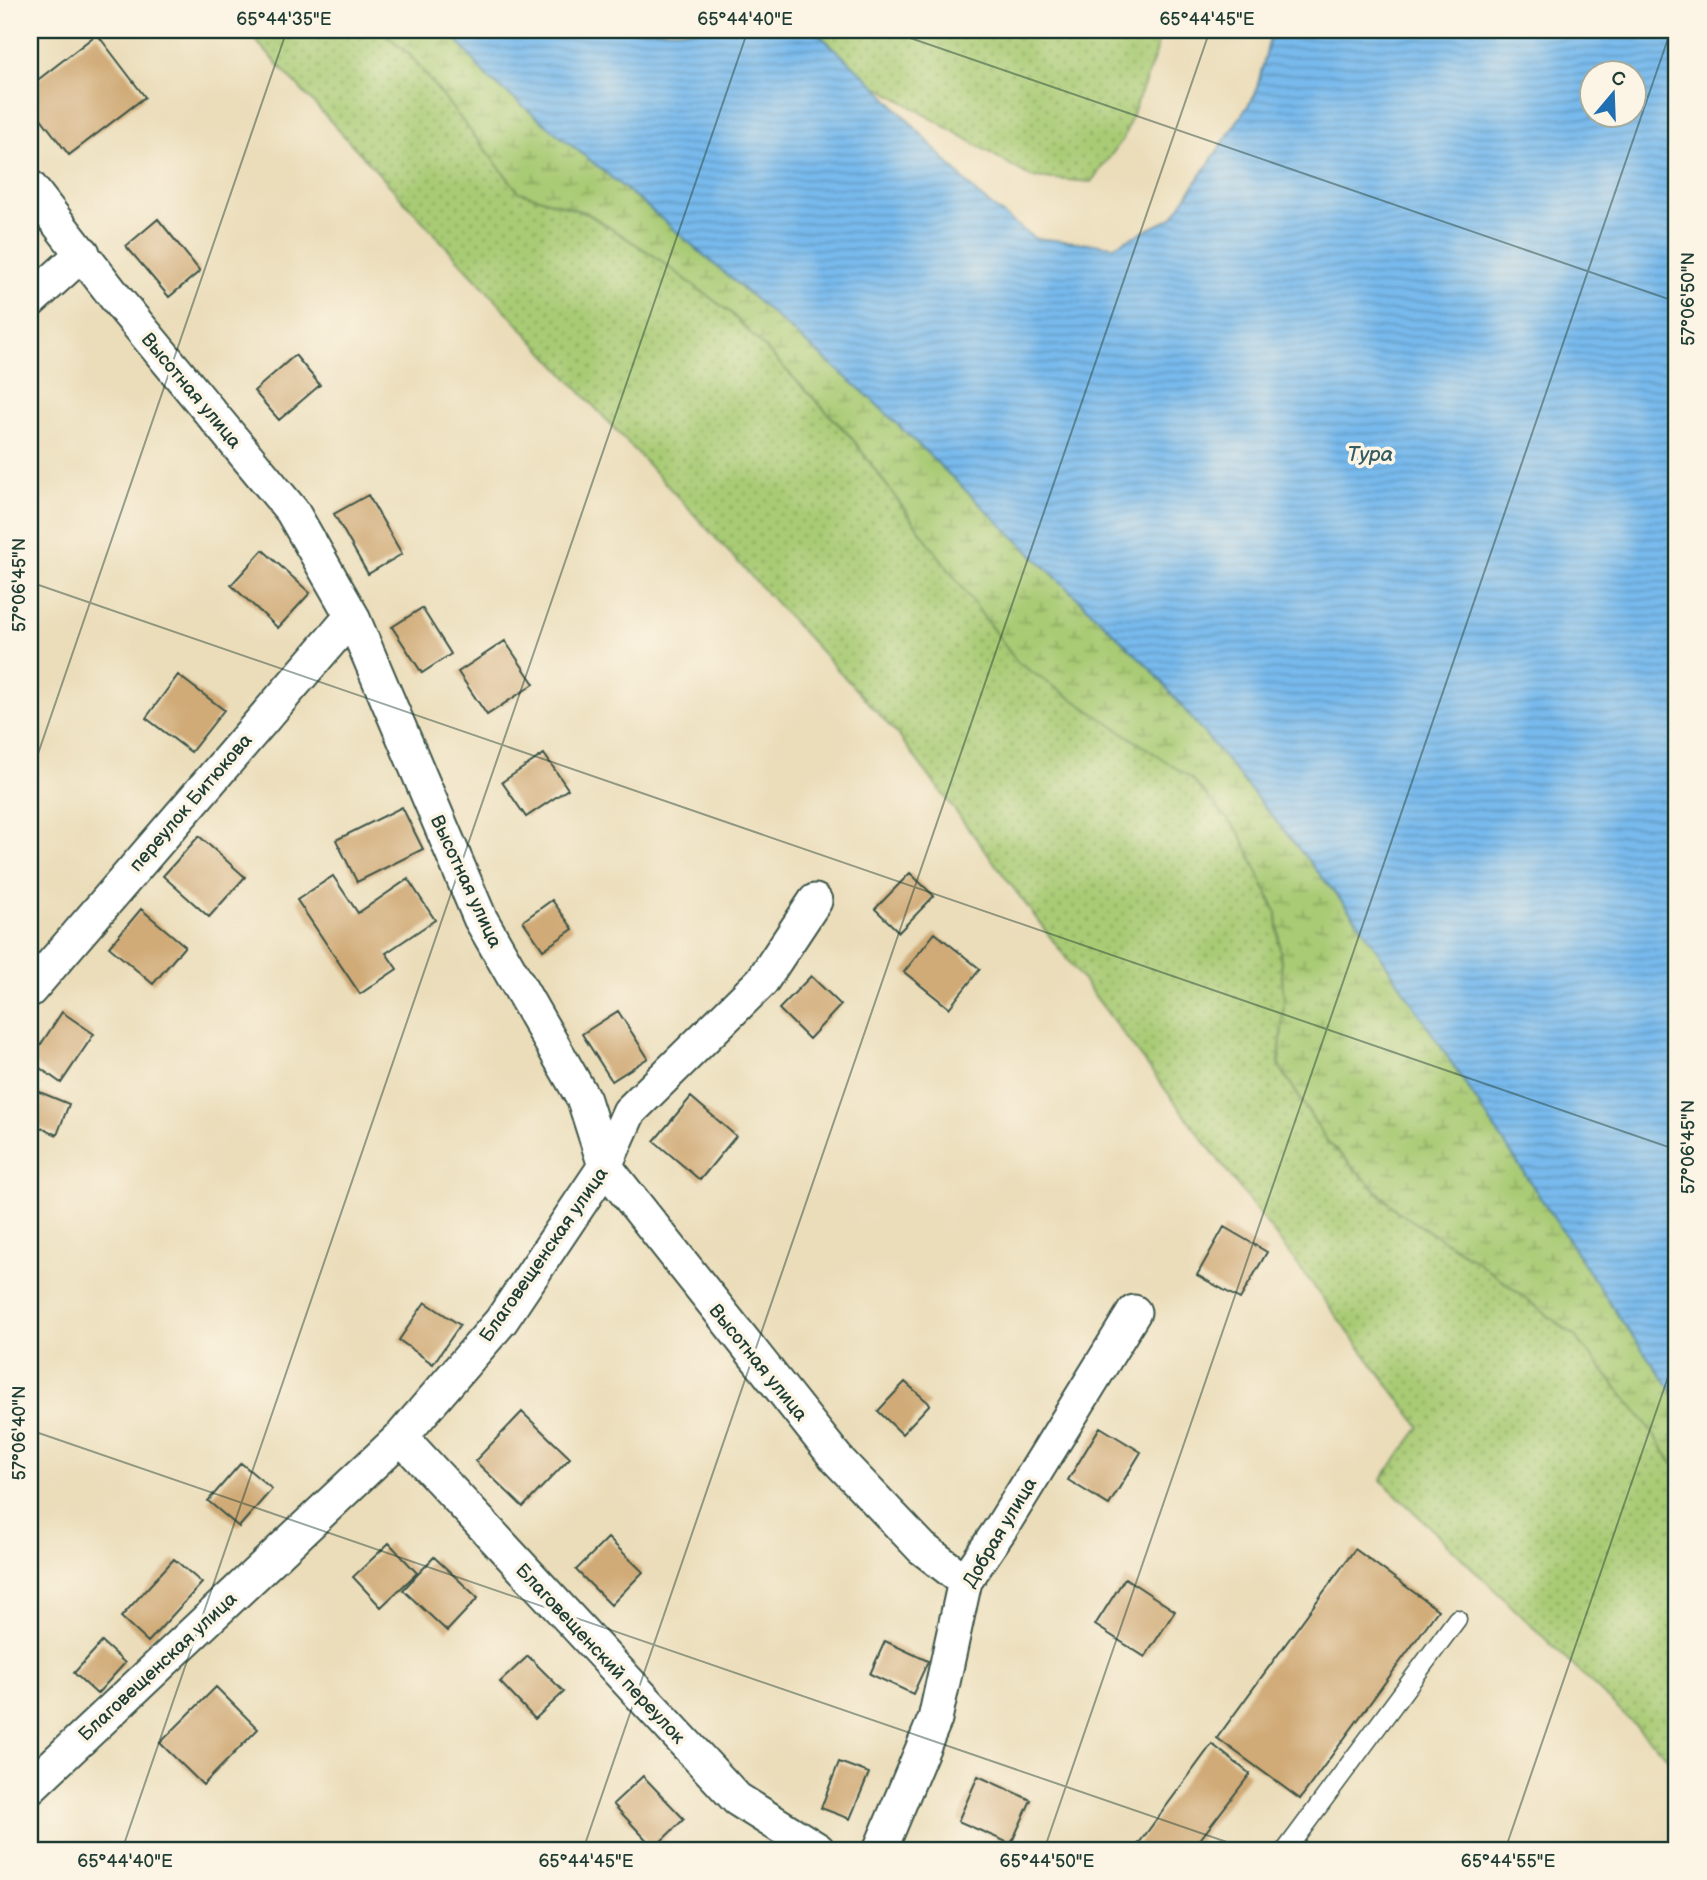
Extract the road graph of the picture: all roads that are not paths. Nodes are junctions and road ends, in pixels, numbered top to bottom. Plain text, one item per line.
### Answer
1 (30, 187) edge
2 (83, 253) junction
3 (30, 301) edge
4 (352, 616) junction
5 (815, 901) dead end
6 (30, 990) edge
7 (605, 1166) junction
8 (1134, 1312) dead end
9 (401, 1437) junction
10 (965, 1581) junction
11 (1457, 1619) dead end
12 (30, 1787) edge
13 (818, 1850) edge
14 (880, 1850) edge
15 (1286, 1850) edge

1 - 2 street, Высотная улица
2 - 3 street
2 - 4 street, Высотная улица
4 - 6 street, переулок Битюкова
4 - 7 street, Высотная улица
5 - 7 street, Благовещенская улица
7 - 9 street, Благовещенская улица
7 - 10 street, Высотная улица
8 - 10 street, Добрая улица
9 - 12 street, Благовещенская улица
9 - 13 street, Благовещенский переулок
10 - 14 street, Добрая улица
11 - 15 lane

